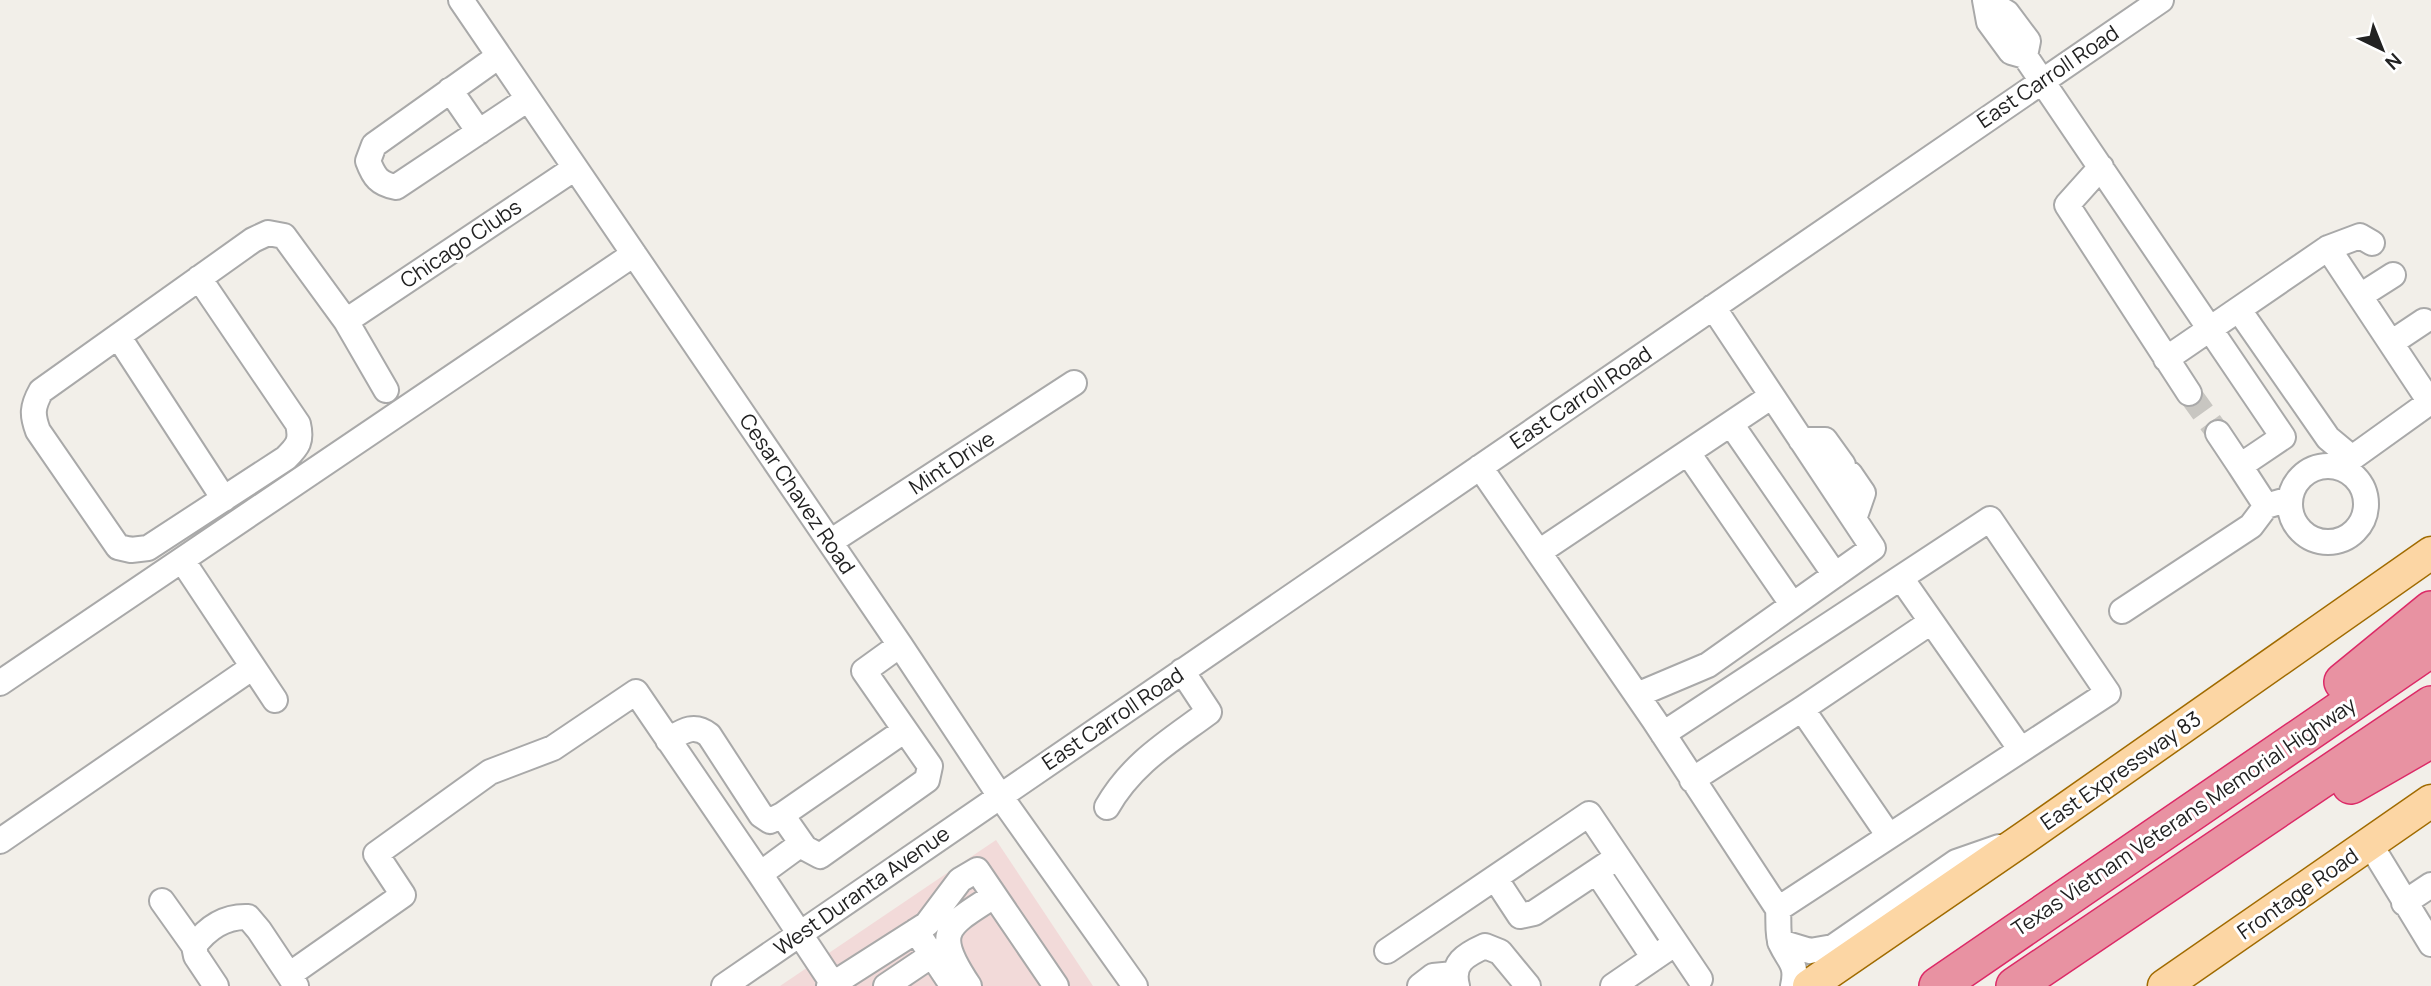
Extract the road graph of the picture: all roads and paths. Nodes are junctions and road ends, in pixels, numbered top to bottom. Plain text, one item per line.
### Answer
1 (461, 0) edge
2 (1986, 0) edge
3 (2161, 0) edge
4 (499, 56) junction
5 (2043, 81) junction
6 (450, 90) junction
7 (528, 99) junction
8 (479, 132) junction
9 (2101, 167) junction
10 (575, 168) junction
11 (2372, 243) dead end
12 (2328, 248) junction
13 (634, 254) junction
14 (2393, 275) dead end
15 (199, 278) junction
16 (2360, 296) junction
17 (1713, 307) junction
18 (2239, 310) junction
19 (346, 321) junction
20 (2424, 321) dead end
21 (2210, 329) junction
22 (118, 336) junction
23 (2391, 343) junction
24 (2166, 359) junction
25 (1074, 383) dead end
26 (386, 390) dead end
27 (2189, 393) tunnel mouth
28 (1772, 396) junction
29 (1731, 424) junction
30 (2218, 433) tunnel mouth
31 (1801, 440) junction
32 (1688, 453) junction
33 (2349, 464) junction
34 (2240, 466) junction
35 (1480, 467) junction
36 (224, 499) junction
37 (2290, 499) junction
38 (2266, 506) junction
39 (1854, 519) junction
40 (830, 542) junction
41 (1539, 552) junction
42 (2431, 553) edge
43 (182, 560) junction
44 (1835, 575) junction
45 (1901, 578) junction
46 (1792, 604) junction
47 (2431, 610) edge
48 (2122, 611) dead end
49 (1931, 622) junction
50 (900, 645) junction
51 (2431, 648) edge
52 (253, 667) junction
53 (1182, 671) junction
54 (0, 683) edge
55 (1637, 695) junction
56 (275, 700) dead end
57 (2431, 705) edge
58 (1802, 709) junction
59 (905, 730) junction
60 (1663, 734) junction
61 (668, 740) junction
62 (2431, 740) edge
63 (2021, 750) junction
64 (1692, 780) junction
65 (1000, 796) junction
66 (2431, 801) edge
67 (1107, 807) dead end
68 (782, 816) junction
69 (2169, 826) junction
70 (1889, 836) junction
71 (2023, 839) junction
72 (0, 841) edge
73 (802, 844) junction
74 (2370, 844) junction
75 (1618, 858) junction
76 (1597, 872) junction
77 (760, 874) junction
78 (1494, 878) junction
79 (2431, 885) edge
80 (995, 896) junction
81 (162, 901) dead end
82 (2404, 903) junction
83 (1778, 909) junction
84 (916, 931) junction
85 (800, 933) junction
86 (1780, 942) junction
87 (1676, 943) junction
88 (2078, 943) junction
89 (2431, 944) edge
90 (194, 946) junction
91 (1387, 951) dead end
92 (932, 955) junction
93 (1654, 958) junction
94 (1700, 979) dead end
95 (1455, 980) edge
96 (293, 981) edge
97 (831, 985) edge
98 (216, 986) edge
99 (723, 986) edge
100 (886, 986) edge
101 (953, 986) edge
102 (969, 986) edge
103 (1056, 986) edge
104 (1135, 986) edge
105 (1420, 986) edge
106 (1528, 986) edge
107 (1614, 986) edge
108 (1793, 986) edge
109 (1808, 986) edge
110 (1938, 986) edge
111 (2015, 986) edge
112 (2164, 986) edge

1 - 4 street, Cesar Chavez Road
2 - 5 street
3 - 5 street, East Carroll Road
4 - 6 street
4 - 7 street, Cesar Chavez Road
5 - 9 street
5 - 17 street, East Carroll Road
6 - 8 street
6 - 8 street
7 - 8 street
7 - 10 street, Cesar Chavez Road
9 - 21 street
9 - 24 street
10 - 13 street, Cesar Chavez Road
10 - 19 street, Chicago Clubs
11 - 12 street
12 - 16 street
12 - 18 street
13 - 40 street, Cesar Chavez Road
13 - 43 street
14 - 16 street
15 - 19 street
15 - 22 street
15 - 36 street
16 - 23 street
17 - 28 street
17 - 35 street, East Carroll Road
18 - 21 street
18 - 33 street
19 - 26 street
20 - 23 street
21 - 24 street
21 - 34 street
22 - 36 street
22 - 36 street
23 - 33 street
24 - 27 street
25 - 40 street, Mint Drive
28 - 29 street
28 - 31 street
29 - 32 street
29 - 44 street
30 - 34 street
31 - 39 street
31 - 39 street
32 - 41 street
32 - 46 street
33 - 37 street
33 - 37 street
34 - 38 street
35 - 41 street
35 - 53 street, East Carroll Road
37 - 38 street
38 - 48 street
39 - 44 street
40 - 50 street, Cesar Chavez Road
41 - 55 street
42 - 71 main road, East Expressway 83
43 - 52 street
43 - 54 street
44 - 46 street
45 - 49 street
45 - 60 street
45 - 63 street
46 - 55 street
47 - 69 highway
49 - 58 street
49 - 63 street
50 - 59 street
50 - 65 street, Cesar Chavez Road
51 - 69 highway, Texas Vietnam Veterans Memorial Highway
52 - 56 street
52 - 72 street
53 - 65 street, East Carroll Road
53 - 67 street
55 - 60 street
57 - 88 highway
58 - 64 street
58 - 70 street
59 - 68 street
59 - 73 street
60 - 64 street
61 - 68 street
61 - 77 street
61 - 96 street
62 - 88 highway
63 - 70 street
64 - 83 street
65 - 85 street, West Duranta Avenue
65 - 104 street, Cesar Chavez Road
66 - 74 main road, Frontage Road
68 - 73 street
69 - 110 highway, Texas Vietnam Veterans Memorial Highway
70 - 83 street
71 - 86 street
71 - 109 main road, East Expressway 83
73 - 77 street
74 - 82 street
74 - 112 main road, Frontage Road
75 - 76 street
75 - 78 street
75 - 87 street
76 - 78 street
76 - 93 street
77 - 85 street
78 - 91 street
79 - 82 street
80 - 84 street
80 - 102 street
80 - 103 street
81 - 90 street
82 - 89 street
83 - 86 street
84 - 92 street
84 - 97 street
85 - 97 street
85 - 99 street, West Duranta Avenue
86 - 108 street
87 - 93 street
87 - 94 street
88 - 111 highway
90 - 96 street
90 - 98 street
92 - 100 street
92 - 101 street
93 - 107 street
95 - 105 street
95 - 106 street

